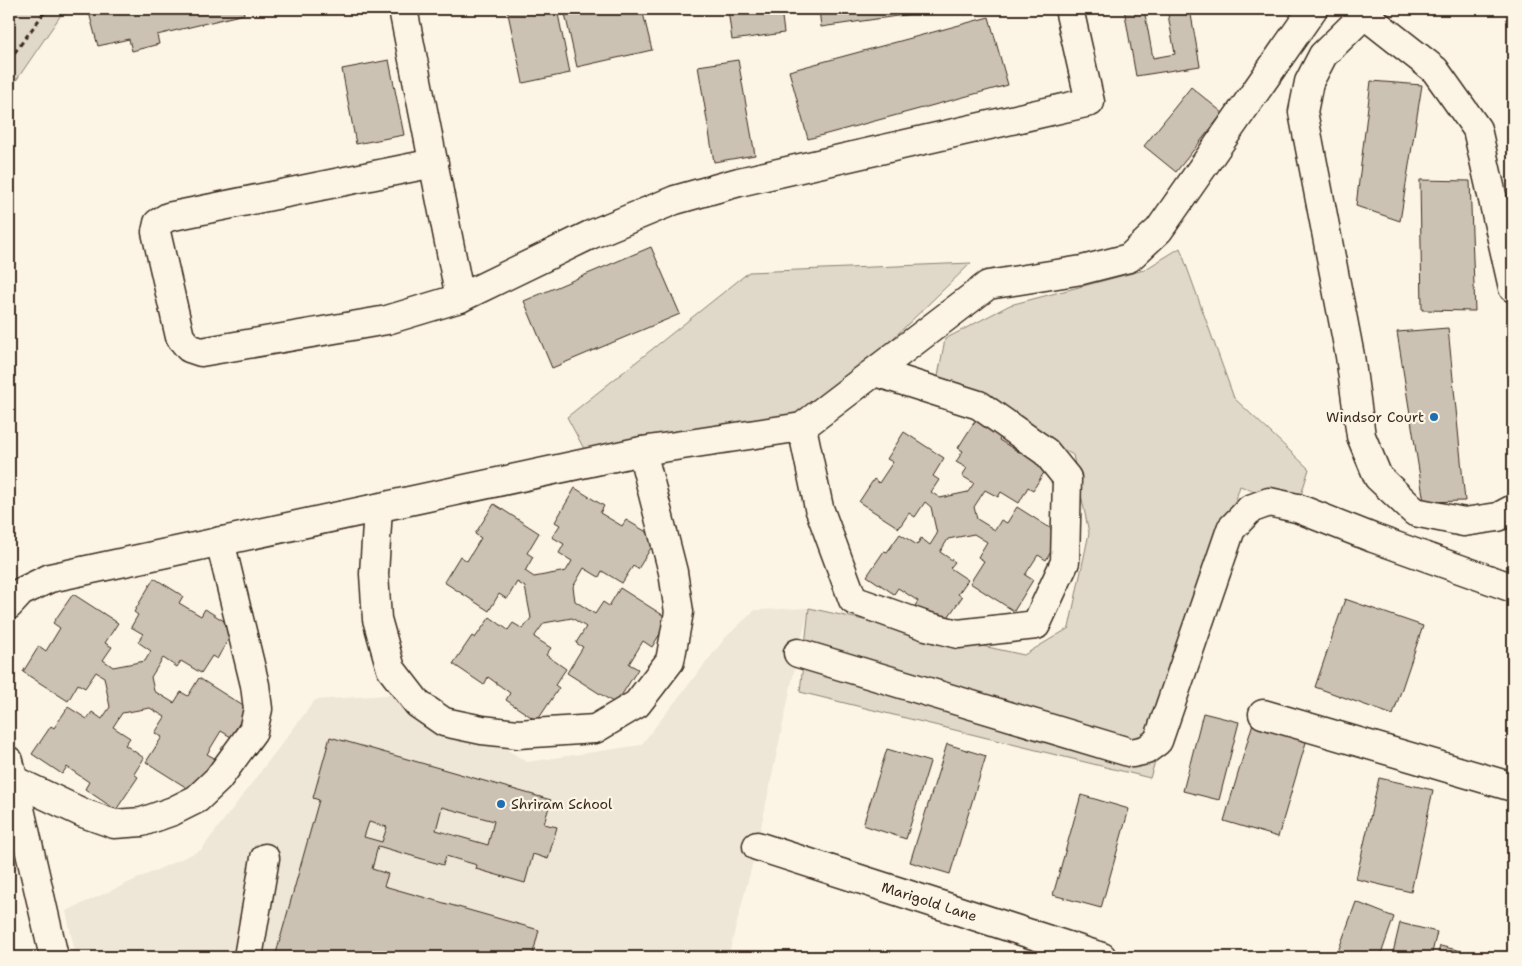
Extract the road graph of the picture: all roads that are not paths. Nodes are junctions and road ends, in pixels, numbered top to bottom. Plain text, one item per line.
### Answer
1 (403, 9) edge
2 (1069, 9) edge
3 (1313, 9) edge
4 (1368, 12) edge
5 (434, 163) junction
6 (1513, 288) edge
7 (460, 298) junction
8 (875, 372) junction
9 (802, 427) junction
10 (642, 451) junction
11 (378, 508) junction
12 (1513, 509) edge
13 (220, 541) junction
14 (1513, 588) edge
15 (9, 605) edge
16 (798, 652) dead end
17 (1264, 714) dead end
18 (11, 770) edge
19 (1513, 787) edge
20 (757, 846) dead end
21 (265, 858) dead end
22 (54, 957) edge
23 (248, 957) edge
24 (1102, 957) edge

1 - 5 street
2 - 7 street
3 - 8 street
4 - 6 street
4 - 12 street
5 - 7 street
5 - 7 street
8 - 9 street
8 - 9 street
9 - 10 street
10 - 11 street
10 - 11 street
11 - 13 street
13 - 15 street
13 - 18 street
14 - 16 street
17 - 19 street
18 - 22 street
20 - 24 street, Marigold Lane
21 - 23 street

